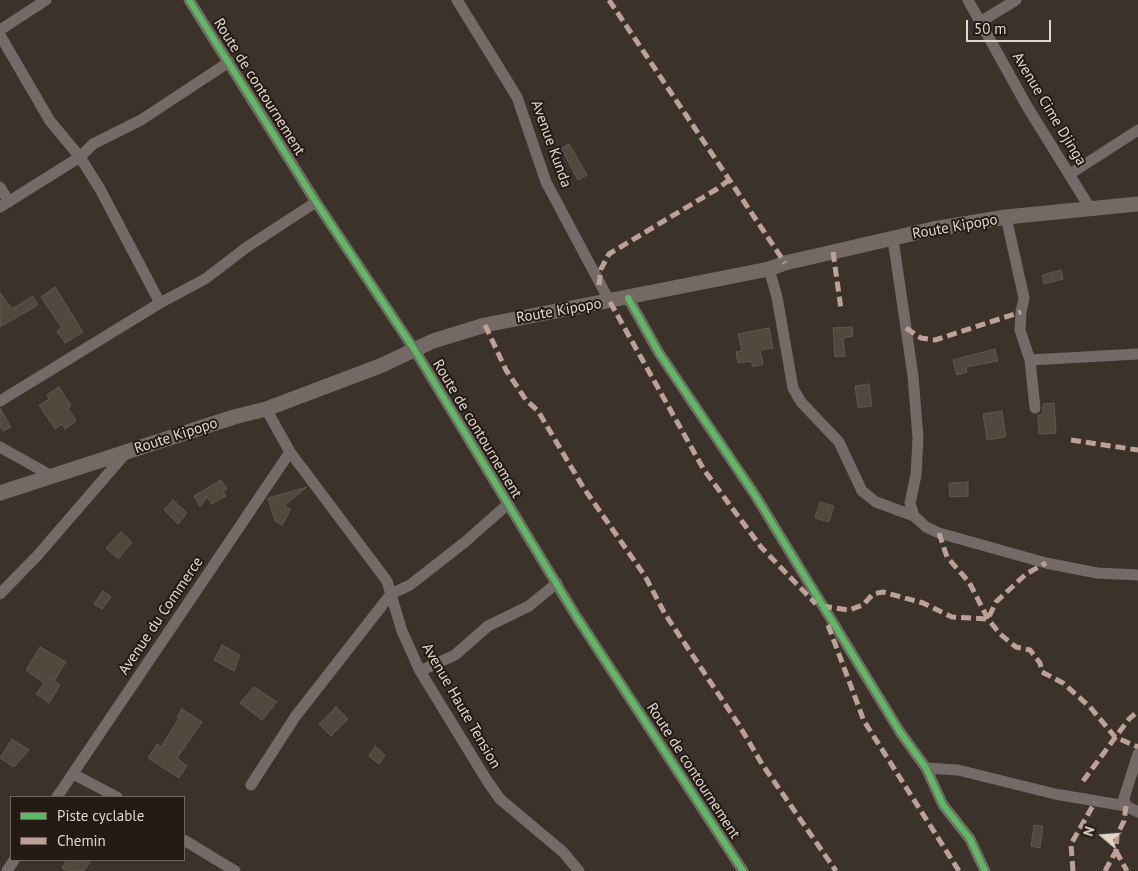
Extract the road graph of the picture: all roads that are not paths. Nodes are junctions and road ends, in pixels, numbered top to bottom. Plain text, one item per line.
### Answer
1 (46, 0) edge
2 (189, 0) edge
3 (457, 0) edge
4 (968, 0) edge
5 (1016, 0) edge
6 (980, 22) junction
7 (0, 30) edge
8 (0, 35) edge
9 (229, 62) junction
10 (1138, 130) edge
11 (80, 157) junction
12 (1070, 174) junction
13 (0, 187) edge
14 (316, 202) junction
15 (1138, 204) edge
16 (5, 205) edge
17 (1090, 208) junction
18 (1006, 217) junction
19 (893, 239) junction
20 (769, 269) junction
21 (628, 298) junction
22 (610, 302) junction
23 (160, 303) junction
24 (414, 350) junction
25 (1138, 354) edge
26 (1030, 360) junction
27 (0, 401) edge
28 (1035, 408) dead end
29 (266, 409) junction
30 (0, 447) edge
31 (290, 452) junction
32 (126, 453) junction
33 (50, 475) junction
34 (0, 492) edge
35 (508, 504) junction
36 (914, 516) junction
37 (1138, 575) edge
38 (557, 583) junction
39 (0, 594) edge
40 (391, 594) junction
41 (420, 671) junction
42 (1138, 754) edge
43 (926, 768) junction
44 (72, 774) junction
45 (251, 785) dead end
46 (58, 796) edge
47 (115, 796) edge
48 (1126, 806) junction
49 (1138, 812) edge
50 (185, 841) edge
51 (236, 871) edge
52 (579, 871) edge
53 (743, 871) edge
54 (985, 871) edge

1 - 7 street
2 - 9 street, Route de contournement
3 - 22 street, Avenue Kunda
4 - 6 street, Avenue Cime Djinga
5 - 6 street
6 - 12 street, Avenue Cime Djinga
8 - 11 street
9 - 11 street
9 - 14 street, Route de contournement
10 - 12 street
11 - 16 street
11 - 23 street
12 - 17 street, Avenue Cime Djinga
13 - 16 street
14 - 23 street
14 - 24 street, Route de contournement
15 - 17 main road, Route Kipopo
17 - 18 main road, Route Kipopo
18 - 19 main road, Route Kipopo
18 - 26 street
19 - 20 main road, Route Kipopo
19 - 36 street
20 - 21 main road, Route Kipopo
20 - 36 street
21 - 22 main road, Route Kipopo
21 - 43 street
22 - 24 main road, Route Kipopo
23 - 27 street
24 - 29 main road, Route Kipopo
24 - 35 street, Route de contournement
25 - 26 street
26 - 28 street
29 - 31 street, Avenue Haute Tension
29 - 32 main road, Route Kipopo
30 - 33 street
31 - 40 street, Avenue Haute Tension
31 - 44 street, Avenue du Commerce
32 - 33 main road, Route Kipopo
32 - 39 street
33 - 34 main road, Route Kipopo
35 - 38 street, Route de contournement
35 - 40 street
36 - 37 street
38 - 41 street
38 - 53 street, Route de contournement
40 - 41 street, Avenue Haute Tension
40 - 45 street
41 - 52 street, Avenue Haute Tension
42 - 48 street
43 - 48 street
43 - 54 street
44 - 46 street, Avenue du Commerce
44 - 47 street
48 - 49 street
50 - 51 street

